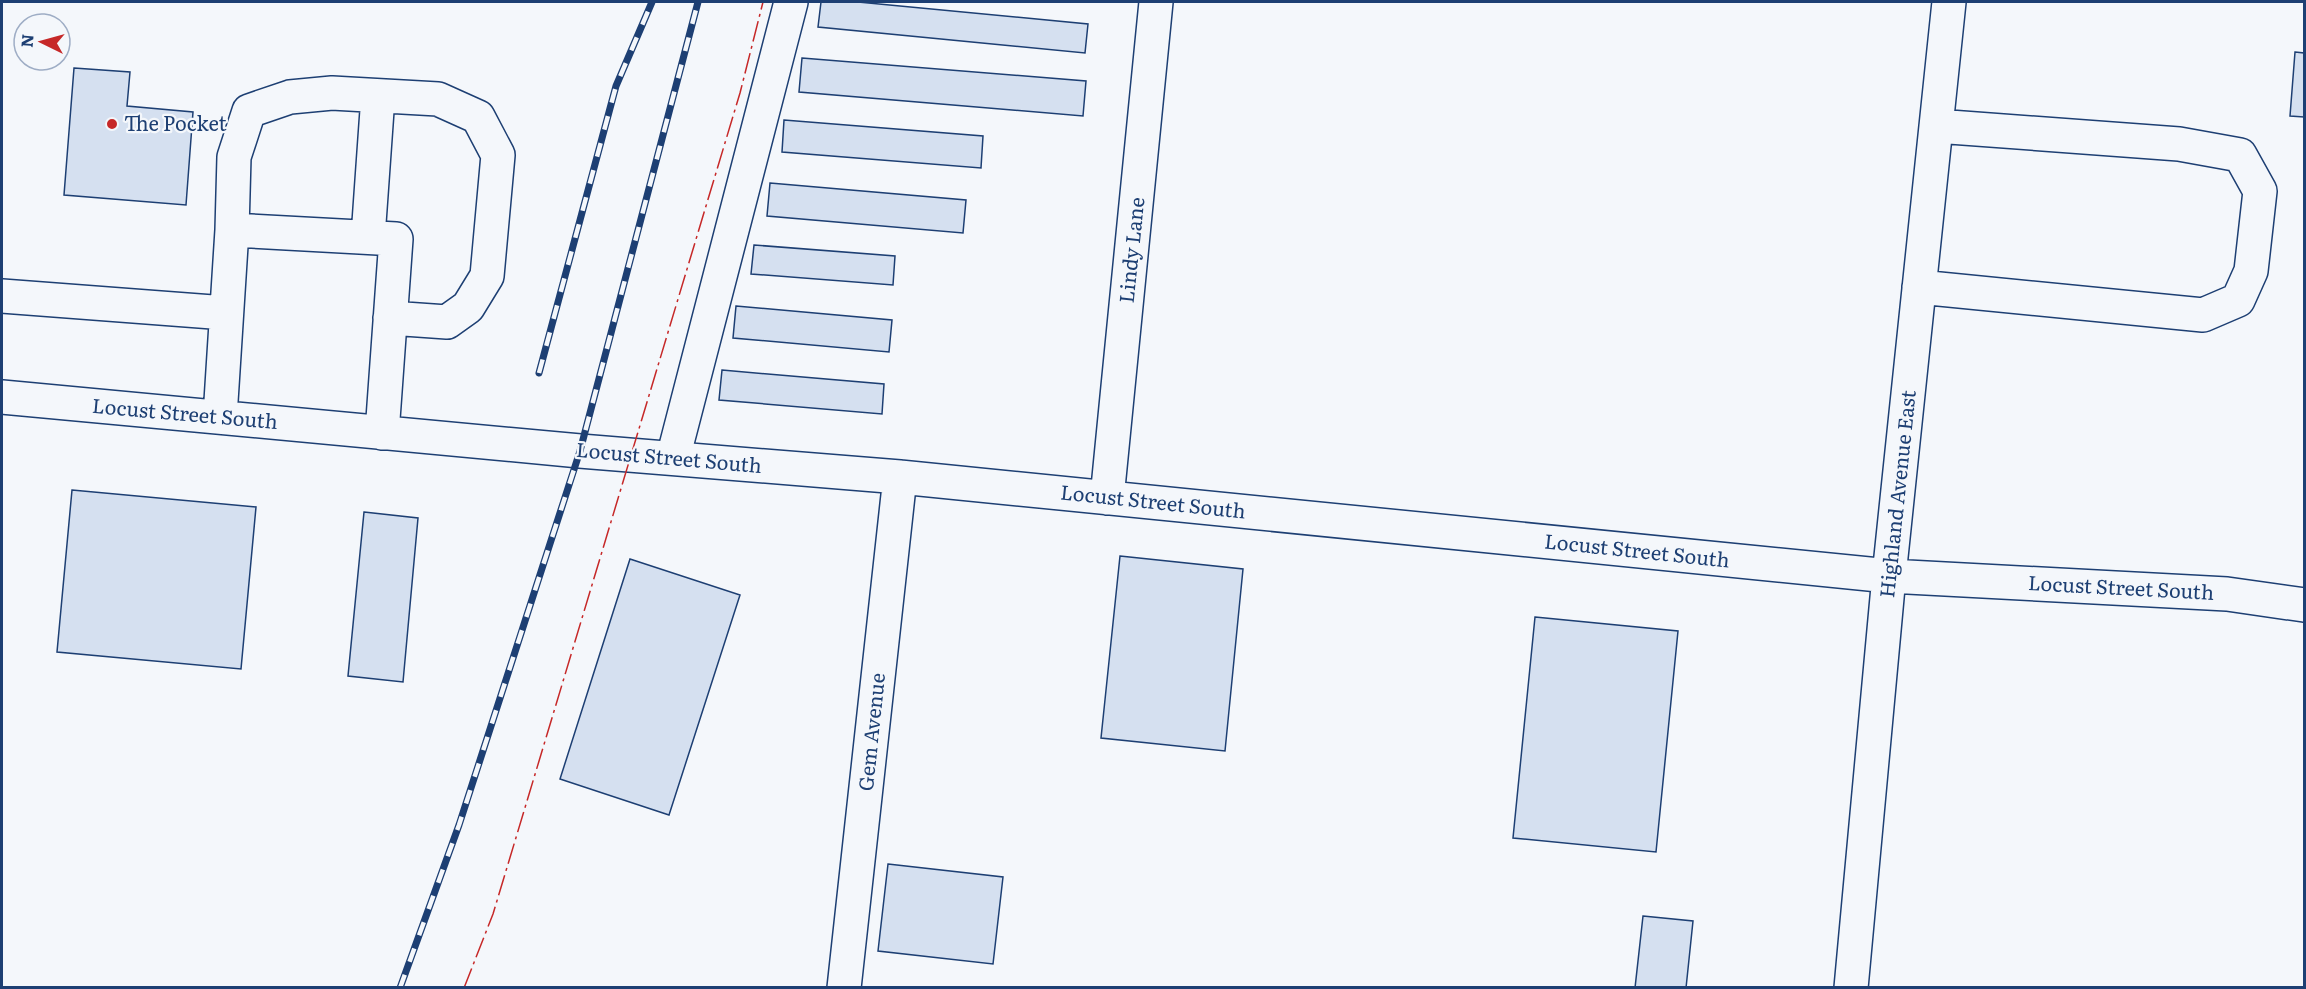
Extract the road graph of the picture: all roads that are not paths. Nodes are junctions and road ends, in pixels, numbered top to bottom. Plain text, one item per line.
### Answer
1 (791, 2) edge
2 (1156, 2) edge
3 (1949, 2) edge
4 (378, 96) junction
5 (1936, 126) junction
6 (232, 230) junction
7 (368, 237) junction
8 (1919, 287) junction
9 (2, 296) edge
10 (226, 313) junction
11 (390, 318) junction
12 (2, 397) edge
13 (220, 417) junction
14 (382, 433) junction
15 (673, 458) junction
16 (900, 477) junction
17 (1107, 498) junction
18 (1889, 576) junction
19 (2304, 605) edge
20 (844, 987) edge
21 (1851, 987) edge

1 - 15 street
2 - 17 street, Lindy Lane
3 - 5 street, Highland Avenue East
4 - 6 street
4 - 7 street
4 - 11 street
5 - 8 street, Highland Avenue East
5 - 8 street
6 - 7 street
6 - 10 street
7 - 11 street
8 - 18 street, Highland Avenue East
9 - 10 street
10 - 13 street
11 - 14 street
12 - 13 street, Locust Street South
13 - 14 street, Locust Street South
14 - 15 street, Locust Street South
15 - 16 street, Locust Street South
16 - 17 street, Locust Street South
16 - 20 street, Gem Avenue
17 - 18 street, Locust Street South
18 - 19 street, Locust Street South
18 - 21 street, Highland Avenue East

